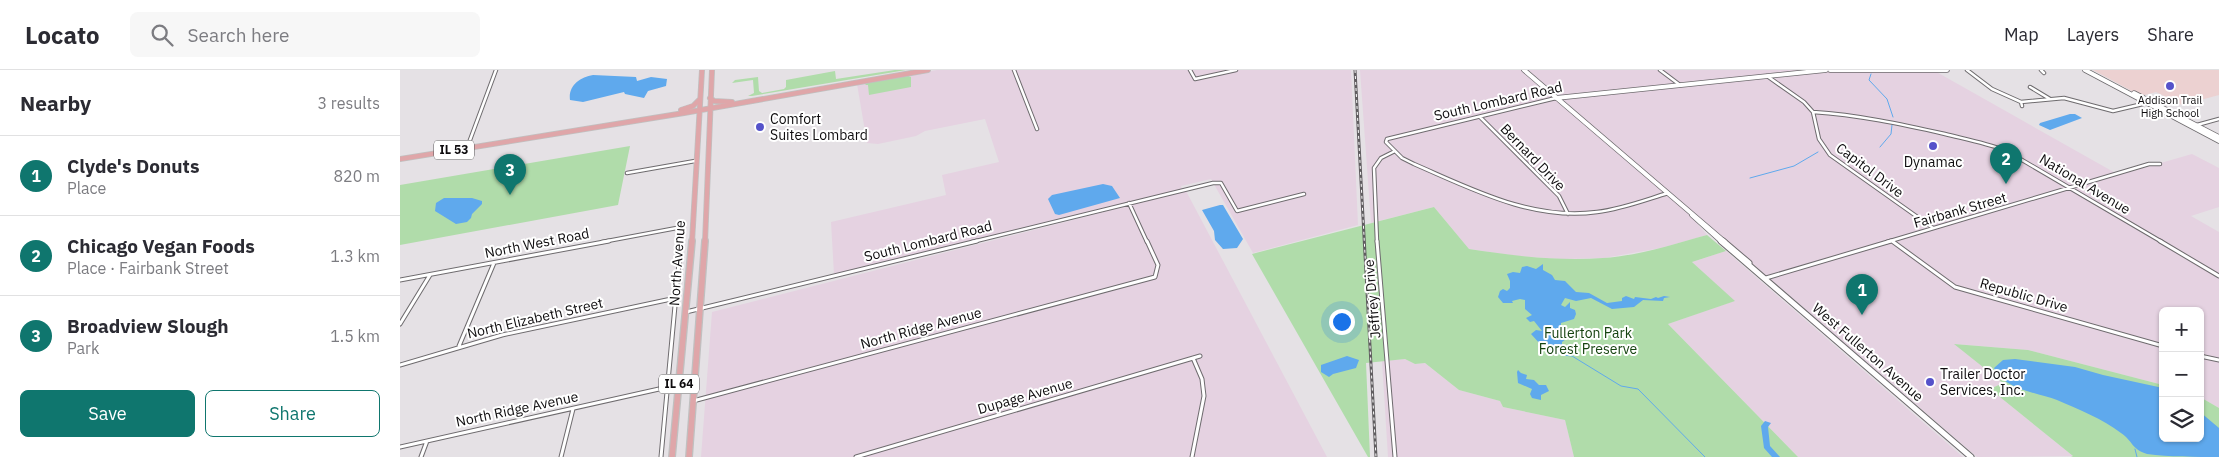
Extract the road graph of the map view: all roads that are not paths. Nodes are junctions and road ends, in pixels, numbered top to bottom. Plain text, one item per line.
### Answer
1 (496, 70) edge
2 (702, 70) edge
3 (712, 70) edge
4 (928, 70) edge
5 (1014, 70) edge
6 (1190, 70) edge
7 (1236, 70) edge
8 (1524, 70) edge
9 (1660, 70) edge
10 (1826, 70) edge
11 (1830, 70) edge
12 (1947, 70) edge
13 (1967, 70) edge
14 (2085, 70) edge
15 (2091, 70) edge
16 (912, 71) edge
17 (1766, 76) junction
18 (2108, 81) junction
19 (1680, 85) junction
20 (2030, 87) dead end
21 (710, 98) junction
22 (764, 98) junction
23 (1556, 98) junction
24 (2050, 99) junction
25 (700, 100) junction
26 (732, 102) junction
27 (2149, 103) junction
28 (726, 106) junction
29 (710, 107) junction
30 (699, 111) junction
31 (682, 112) junction
32 (1813, 112) junction
33 (710, 115) junction
34 (1479, 116) junction
35 (2219, 119) edge
36 (2194, 126) junction
37 (1037, 130) dead end
38 (2219, 139) edge
39 (467, 148) junction
40 (1395, 151) junction
41 (400, 159) edge
42 (708, 160) junction
43 (695, 161) junction
44 (2160, 164) dead end
45 (628, 173) dead end
46 (2071, 188) junction
47 (1668, 193) junction
48 (1304, 194) dead end
49 (1129, 203) junction
50 (1568, 214) junction
51 (678, 227) joint
52 (1933, 228) junction
53 (1892, 241) junction
54 (494, 263) junction
55 (430, 275) junction
56 (2219, 276) edge
57 (1766, 278) junction
58 (400, 280) edge
59 (676, 298) junction
60 (700, 308) junction
61 (686, 312) junction
62 (400, 324) edge
63 (2159, 345) edge
64 (459, 347) junction
65 (1200, 356) dead end
66 (2204, 357) edge
67 (1193, 358) junction
68 (2219, 360) edge
69 (400, 365) edge
70 (668, 387) junction
71 (693, 402) junction
72 (573, 409) junction
73 (427, 441) junction
74 (400, 447) edge
75 (421, 457) edge
76 (561, 457) edge
77 (661, 457) edge
78 (672, 457) edge
79 (689, 457) edge
80 (856, 457) edge
81 (1192, 457) edge
82 (1395, 457) edge
83 (1971, 457) edge

1 - 39 street
2 - 25 main road, North Avenue / IL 64
3 - 21 main road, North Avenue / IL 64
4 - 16 main road, IL 53
5 - 37 street
6 - 7 street
8 - 23 street, West Fullerton Avenue
9 - 19 street
10 - 17 street, South Lombard Road
11 - 12 street
13 - 24 street
14 - 18 street
15 - 18 street
16 - 22 main road, IL 53
17 - 19 street, South Lombard Road
17 - 32 street
18 - 27 street
19 - 23 street, South Lombard Road
20 - 24 street
21 - 26 main road
21 - 29 main road, North Avenue / IL 64
22 - 26 main road, IL 53
22 - 28 main road, IL 53
23 - 34 street, South Lombard Road
23 - 47 street, West Fullerton Avenue
24 - 27 street
25 - 30 main road, North Avenue / IL 64
25 - 31 main road
26 - 29 main road, IL 53
27 - 36 street
28 - 29 main road, IL 53
28 - 33 main road
29 - 30 main road, IL 53
29 - 33 main road, North Avenue / IL 64
30 - 31 main road
30 - 31 main road, IL 53
30 - 43 main road, North Avenue / IL 64
31 - 39 main road, IL 53
32 - 46 street, National Avenue
32 - 52 street, Capitol Drive
33 - 42 main road, North Avenue / IL 64
34 - 40 street, South Lombard Road
34 - 50 street, Bernard Drive
35 - 36 street
36 - 38 street
39 - 41 main road, IL 53
40 - 50 street
40 - 82 street, Jeffrey Drive
42 - 43 main road
42 - 60 main road, North Avenue / IL 64
43 - 45 street
43 - 61 main road, North Avenue / IL 64
44 - 46 street, Fairbank Street
46 - 52 street, Fairbank Street
46 - 56 street, National Avenue
47 - 50 street
47 - 57 street, West Fullerton Avenue
48 - 49 street, South Lombard Road
49 - 60 street, South Lombard Road
49 - 71 street, North Ridge Avenue
51 - 54 street, North West Road
51 - 59 street, North Avenue
52 - 53 street, Fairbank Street
53 - 57 street, Fairbank Street
53 - 63 street, Republic Drive
54 - 55 street, North West Road
54 - 64 street
55 - 58 street, North West Road
55 - 62 street
57 - 83 street, West Fullerton Avenue
59 - 64 street, North Elizabeth Street
59 - 70 street, North Avenue
60 - 61 street, South Lombard Road
60 - 71 main road, North Avenue / IL 64
61 - 78 main road, North Avenue / IL 64
64 - 69 street, North Elizabeth Street
65 - 67 street, Dupage Avenue
66 - 68 street
67 - 80 street, Dupage Avenue
67 - 81 street
70 - 72 street, North Ridge Avenue
70 - 77 street, North Avenue
71 - 79 main road, North Avenue / IL 64
72 - 73 street, North Ridge Avenue
72 - 76 street
73 - 74 street, North Ridge Avenue
73 - 75 street

